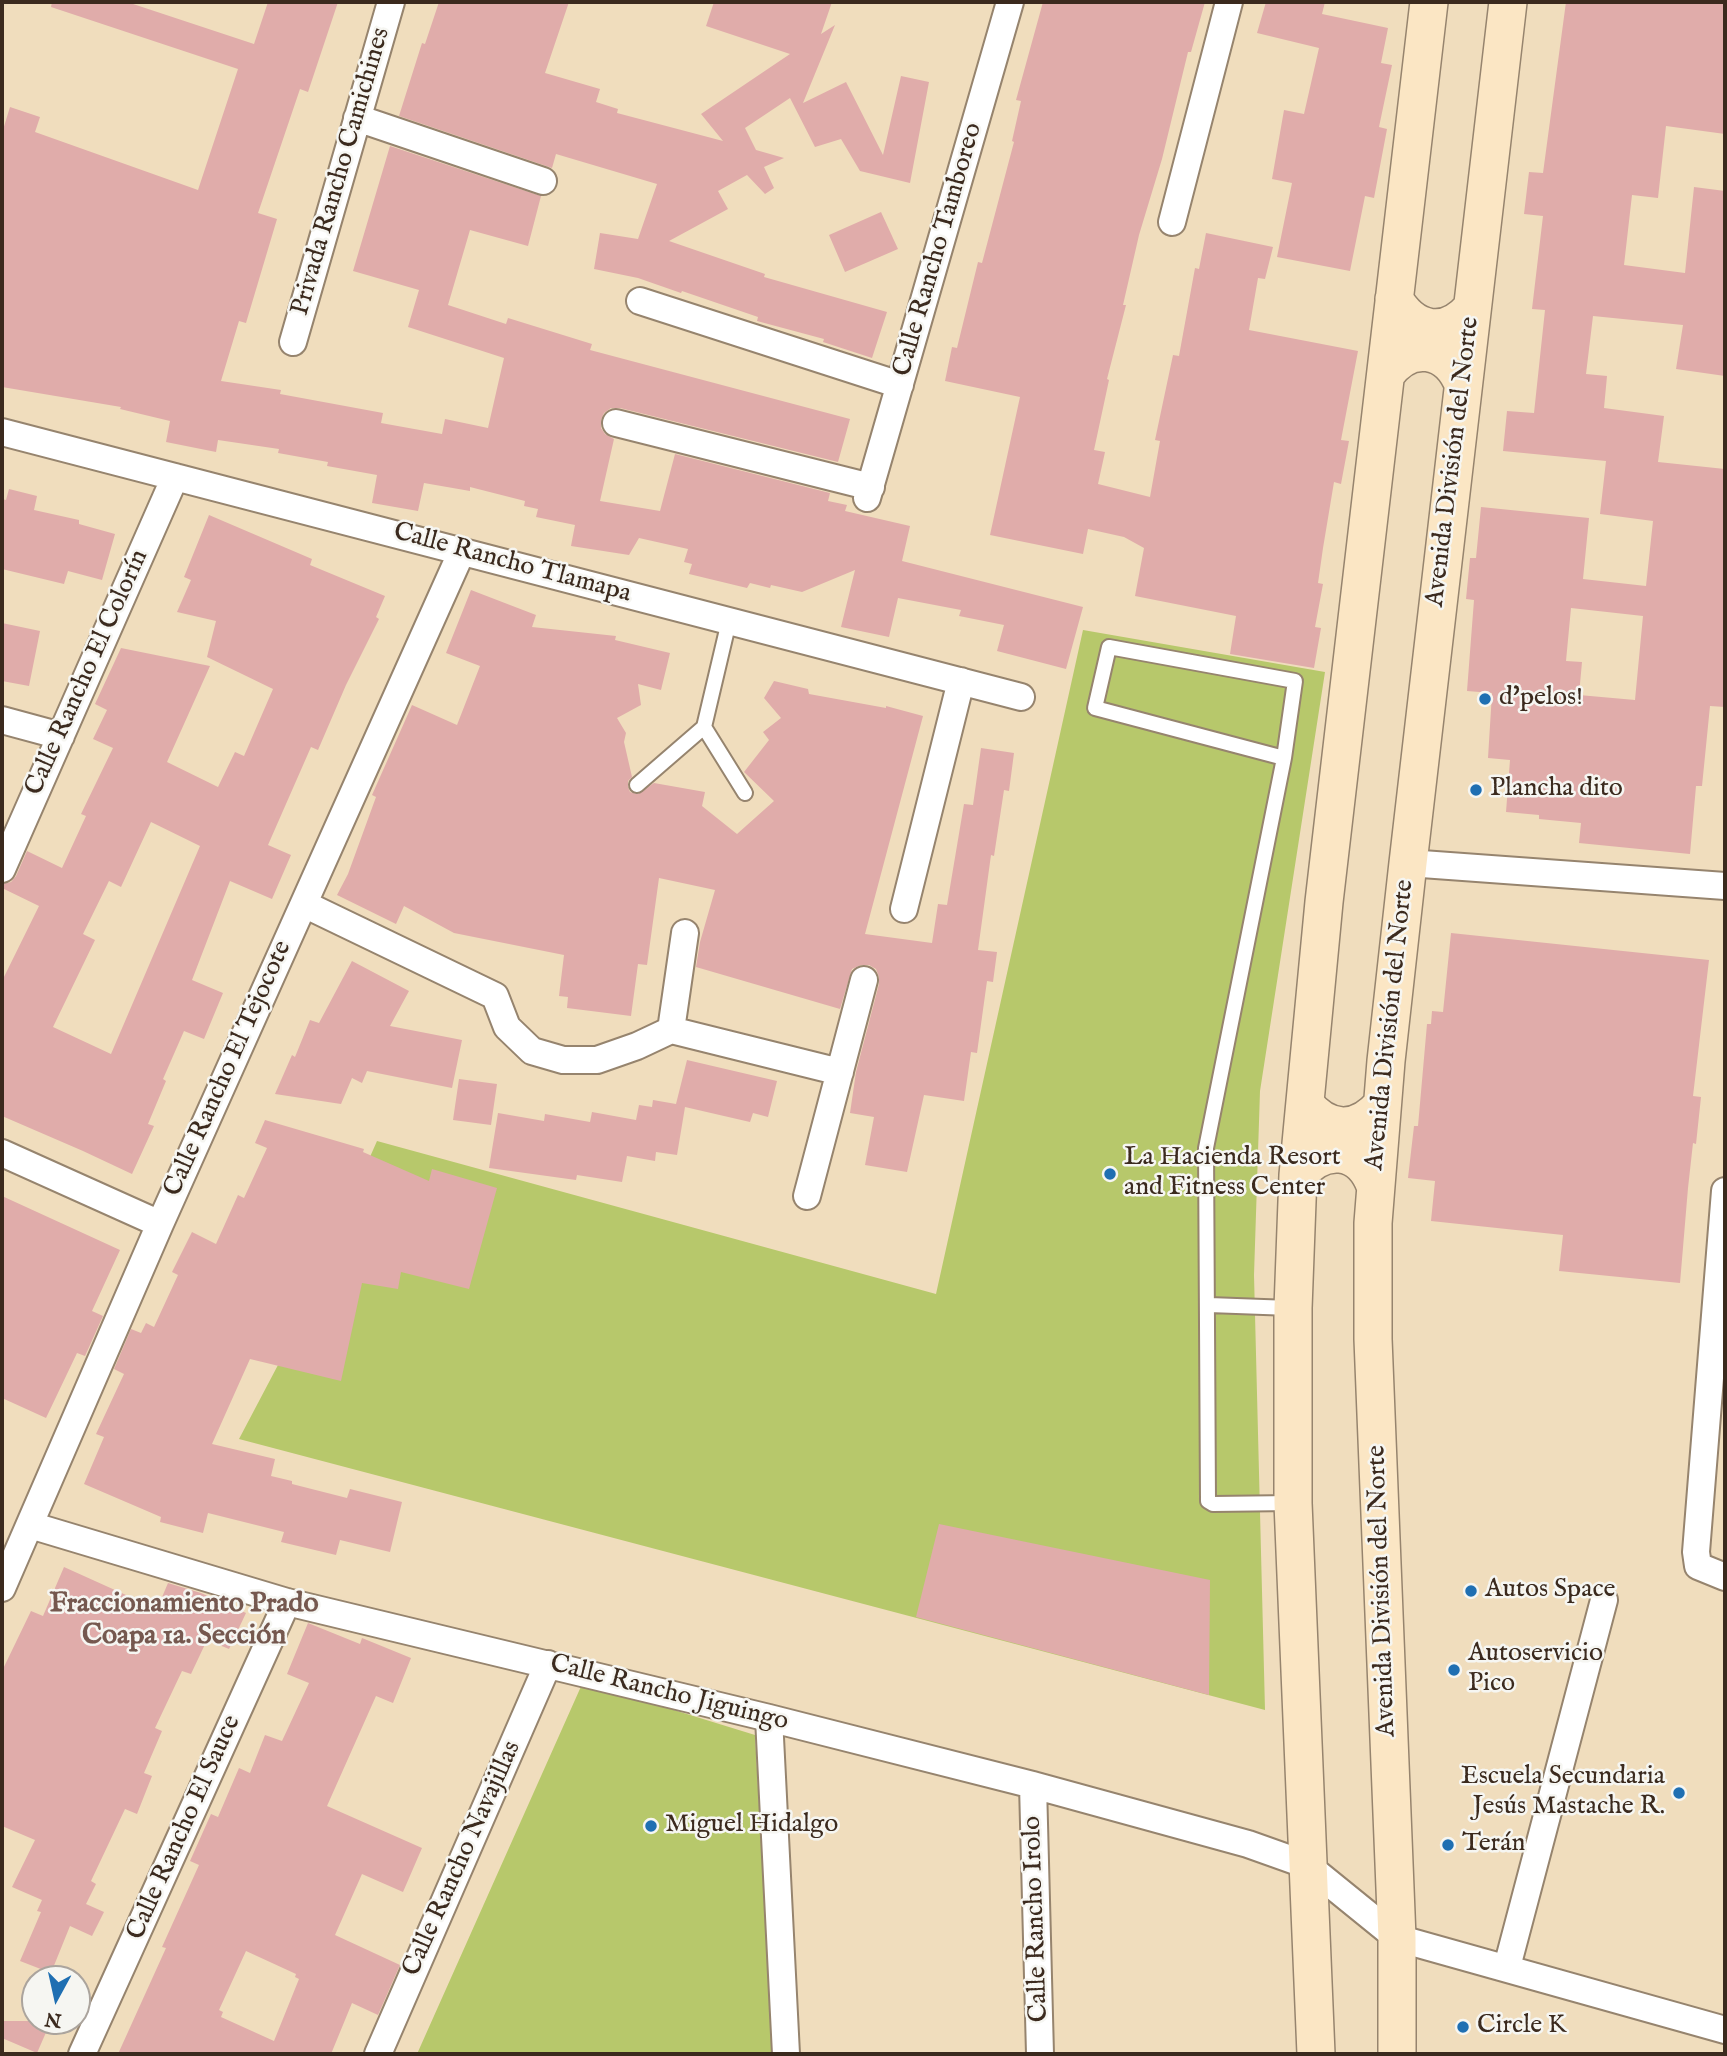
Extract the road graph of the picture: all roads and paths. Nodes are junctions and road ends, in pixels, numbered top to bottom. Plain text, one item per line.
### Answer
1 (391, 2) edge
2 (1010, 2) edge
3 (1229, 2) edge
4 (1429, 2) edge
5 (1508, 2) edge
6 (357, 118) junction
7 (543, 181) dead end
8 (1172, 222) dead end
9 (1394, 299) junction
10 (640, 301) dead end
11 (1472, 308) junction
12 (293, 342) dead end
13 (1386, 374) junction
14 (1463, 384) junction
15 (900, 385) junction
16 (616, 423) dead end
17 (2, 432) edge
18 (175, 477) junction
19 (462, 551) junction
20 (729, 621) junction
21 (961, 681) junction
22 (1021, 697) dead end
23 (2, 720) edge
24 (704, 727) junction
25 (61, 736) junction
26 (1284, 758) junction
27 (637, 785) dead end
28 (745, 793) dead end
29 (1408, 863) junction
30 (2, 869) edge
31 (1725, 886) edge
32 (304, 904) junction
33 (904, 909) dead end
34 (685, 933) dead end
35 (864, 980) dead end
36 (671, 1030) junction
37 (840, 1072) junction
38 (1305, 1104) junction
39 (1382, 1105) junction
40 (2, 1153) edge
41 (1298, 1175) junction
42 (1375, 1185) junction
43 (1725, 1191) edge
44 (807, 1196) dead end
45 (159, 1224) junction
46 (1209, 1305) junction
47 (1293, 1308) junction
48 (1293, 1503) junction
49 (30, 1525) junction
50 (1725, 1577) edge
51 (2, 1588) edge
52 (1604, 1600) dead end
53 (287, 1602) junction
54 (548, 1664) junction
55 (769, 1718) junction
56 (1033, 1785) junction
57 (1307, 1865) junction
58 (1397, 1938) junction
59 (1507, 1967) junction
60 (1725, 2030) edge
61 (82, 2054) edge
62 (378, 2054) edge
63 (786, 2054) edge
64 (1040, 2054) edge
65 (1316, 2054) edge
66 (1397, 2054) edge

1 - 6 street, Privada Rancho Camichines
2 - 15 street, Calle Rancho Tamboreo
3 - 8 street
4 - 9 main road
5 - 11 main road, Avenida División del Norte
6 - 7 street
6 - 12 street, Privada Rancho Camichines
9 - 11 main road
9 - 13 main road
10 - 15 street
11 - 14 main road, Avenida División del Norte
13 - 14 main road
13 - 38 main road
14 - 29 main road, Avenida División del Norte
15 - 16 street, Calle Rancho Tamboreo
17 - 18 street, Calle Rancho Tlamapa
18 - 19 street, Calle Rancho Tlamapa
18 - 25 street, Calle Rancho El Colorín
19 - 20 street, Calle Rancho Tlamapa
19 - 32 street, Calle Rancho El Tejocote
20 - 21 street, Calle Rancho Tlamapa
20 - 24 lane
21 - 22 street, Calle Rancho Tlamapa
21 - 33 street
23 - 25 street
24 - 27 lane
24 - 28 lane
25 - 30 street, Calle Rancho El Colorín
26 - 26 lane
26 - 46 lane
29 - 31 street
29 - 39 main road, Avenida División del Norte
32 - 36 street
32 - 45 street, Calle Rancho El Tejocote
34 - 36 street
35 - 37 street
36 - 37 street
37 - 44 street
38 - 39 main road
38 - 41 main road
39 - 42 main road, Avenida División del Norte
40 - 45 street
41 - 42 main road
41 - 47 main road
42 - 58 main road, Avenida División del Norte
43 - 50 street
45 - 49 street, Calle Rancho El Tejocote
46 - 47 lane
46 - 48 lane
47 - 48 main road
48 - 57 main road
49 - 51 street, Calle Rancho El Tejocote
49 - 53 street, Calle Rancho Jiguingo
52 - 59 street
53 - 54 street, Calle Rancho Jiguingo
53 - 61 street, Calle Rancho El Sauce
54 - 55 street, Calle Rancho Jiguingo
54 - 62 street, Calle Rancho Navajillas
55 - 56 street, Calle Rancho Jiguingo
55 - 63 street
56 - 57 street, Calle Rancho Jiguingo
56 - 64 street, Calle Rancho Irolo
57 - 58 street, Calle Rancho Jiguingo
57 - 65 main road
58 - 59 street
58 - 66 main road, Avenida División del Norte
59 - 60 street

